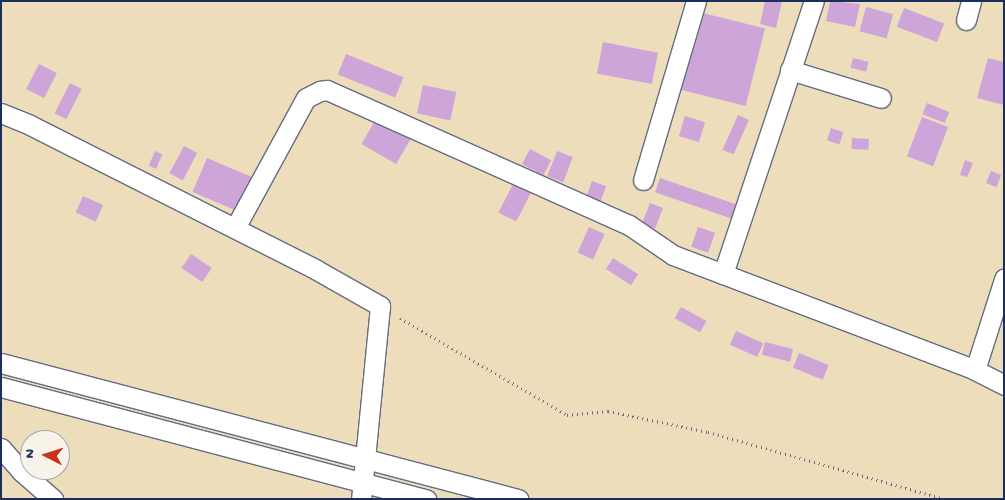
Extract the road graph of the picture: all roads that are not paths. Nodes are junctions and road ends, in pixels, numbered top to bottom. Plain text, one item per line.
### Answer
1 (696, 1) edge
2 (814, 1) edge
3 (971, 1) edge
4 (966, 20) dead end
5 (790, 70) junction
6 (881, 98) dead end
7 (1, 113) edge
8 (643, 180) dead end
9 (235, 228) junction
10 (723, 274) junction
11 (1004, 279) edge
12 (1, 364) edge
13 (975, 370) junction
14 (1004, 385) edge
15 (1, 387) edge
16 (1, 448) edge
17 (365, 458) junction
18 (362, 490) edge
19 (53, 499) edge
20 (426, 499) edge
21 (518, 499) edge

1 - 8 street
2 - 5 street
3 - 4 street
5 - 6 street
5 - 10 street
7 - 9 street
9 - 10 street
9 - 17 street
10 - 13 street
11 - 13 street
12 - 17 street
13 - 14 street
15 - 18 street
16 - 19 street
17 - 18 street
17 - 21 street
18 - 20 street

